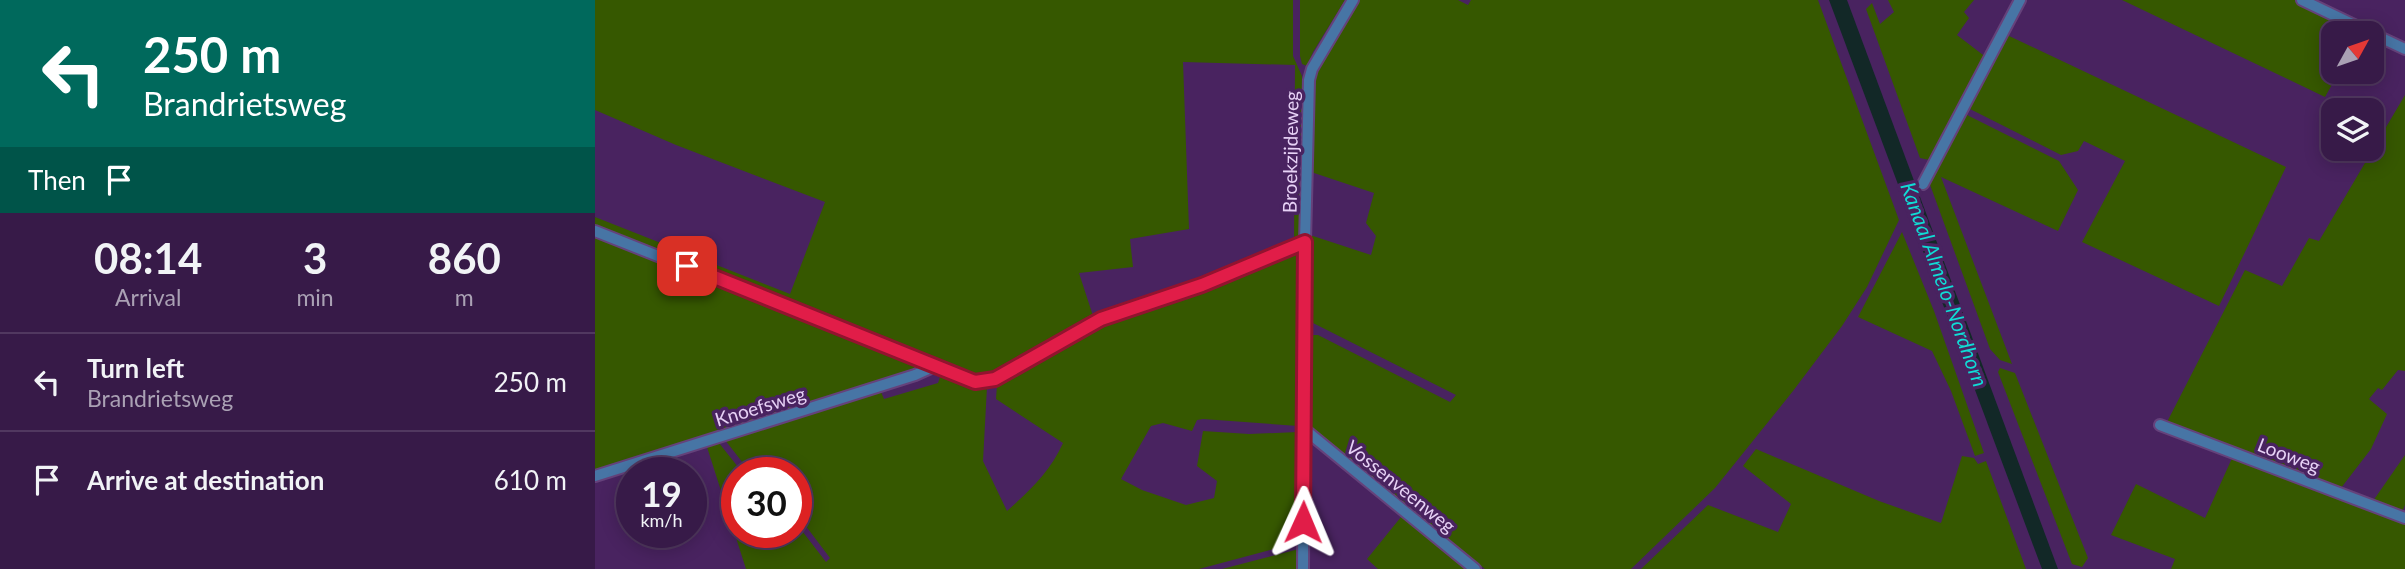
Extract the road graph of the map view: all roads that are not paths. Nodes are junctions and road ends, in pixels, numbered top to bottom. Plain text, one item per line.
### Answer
1 (1353, 0) edge
2 (2020, 0) edge
3 (2302, 0) edge
4 (2346, 21) edge
5 (2384, 39) edge
6 (2405, 49) edge
7 (1923, 184) dead end
8 (595, 231) edge
9 (1305, 242) junction
10 (935, 366) junction
11 (2159, 425) dead end
12 (1304, 429) junction
13 (595, 476) edge
14 (2405, 518) edge
15 (1303, 569) edge
16 (1475, 569) edge

1 - 9 street, Broekzijdeweg
2 - 7 street
3 - 4 street
5 - 6 street
8 - 10 street
9 - 10 street
9 - 12 street, Broekzijdeweg
10 - 13 street, Knoefsweg
11 - 14 street, Looweg
12 - 15 street, Broekzijdeweg
12 - 16 street, Vossenveenweg

